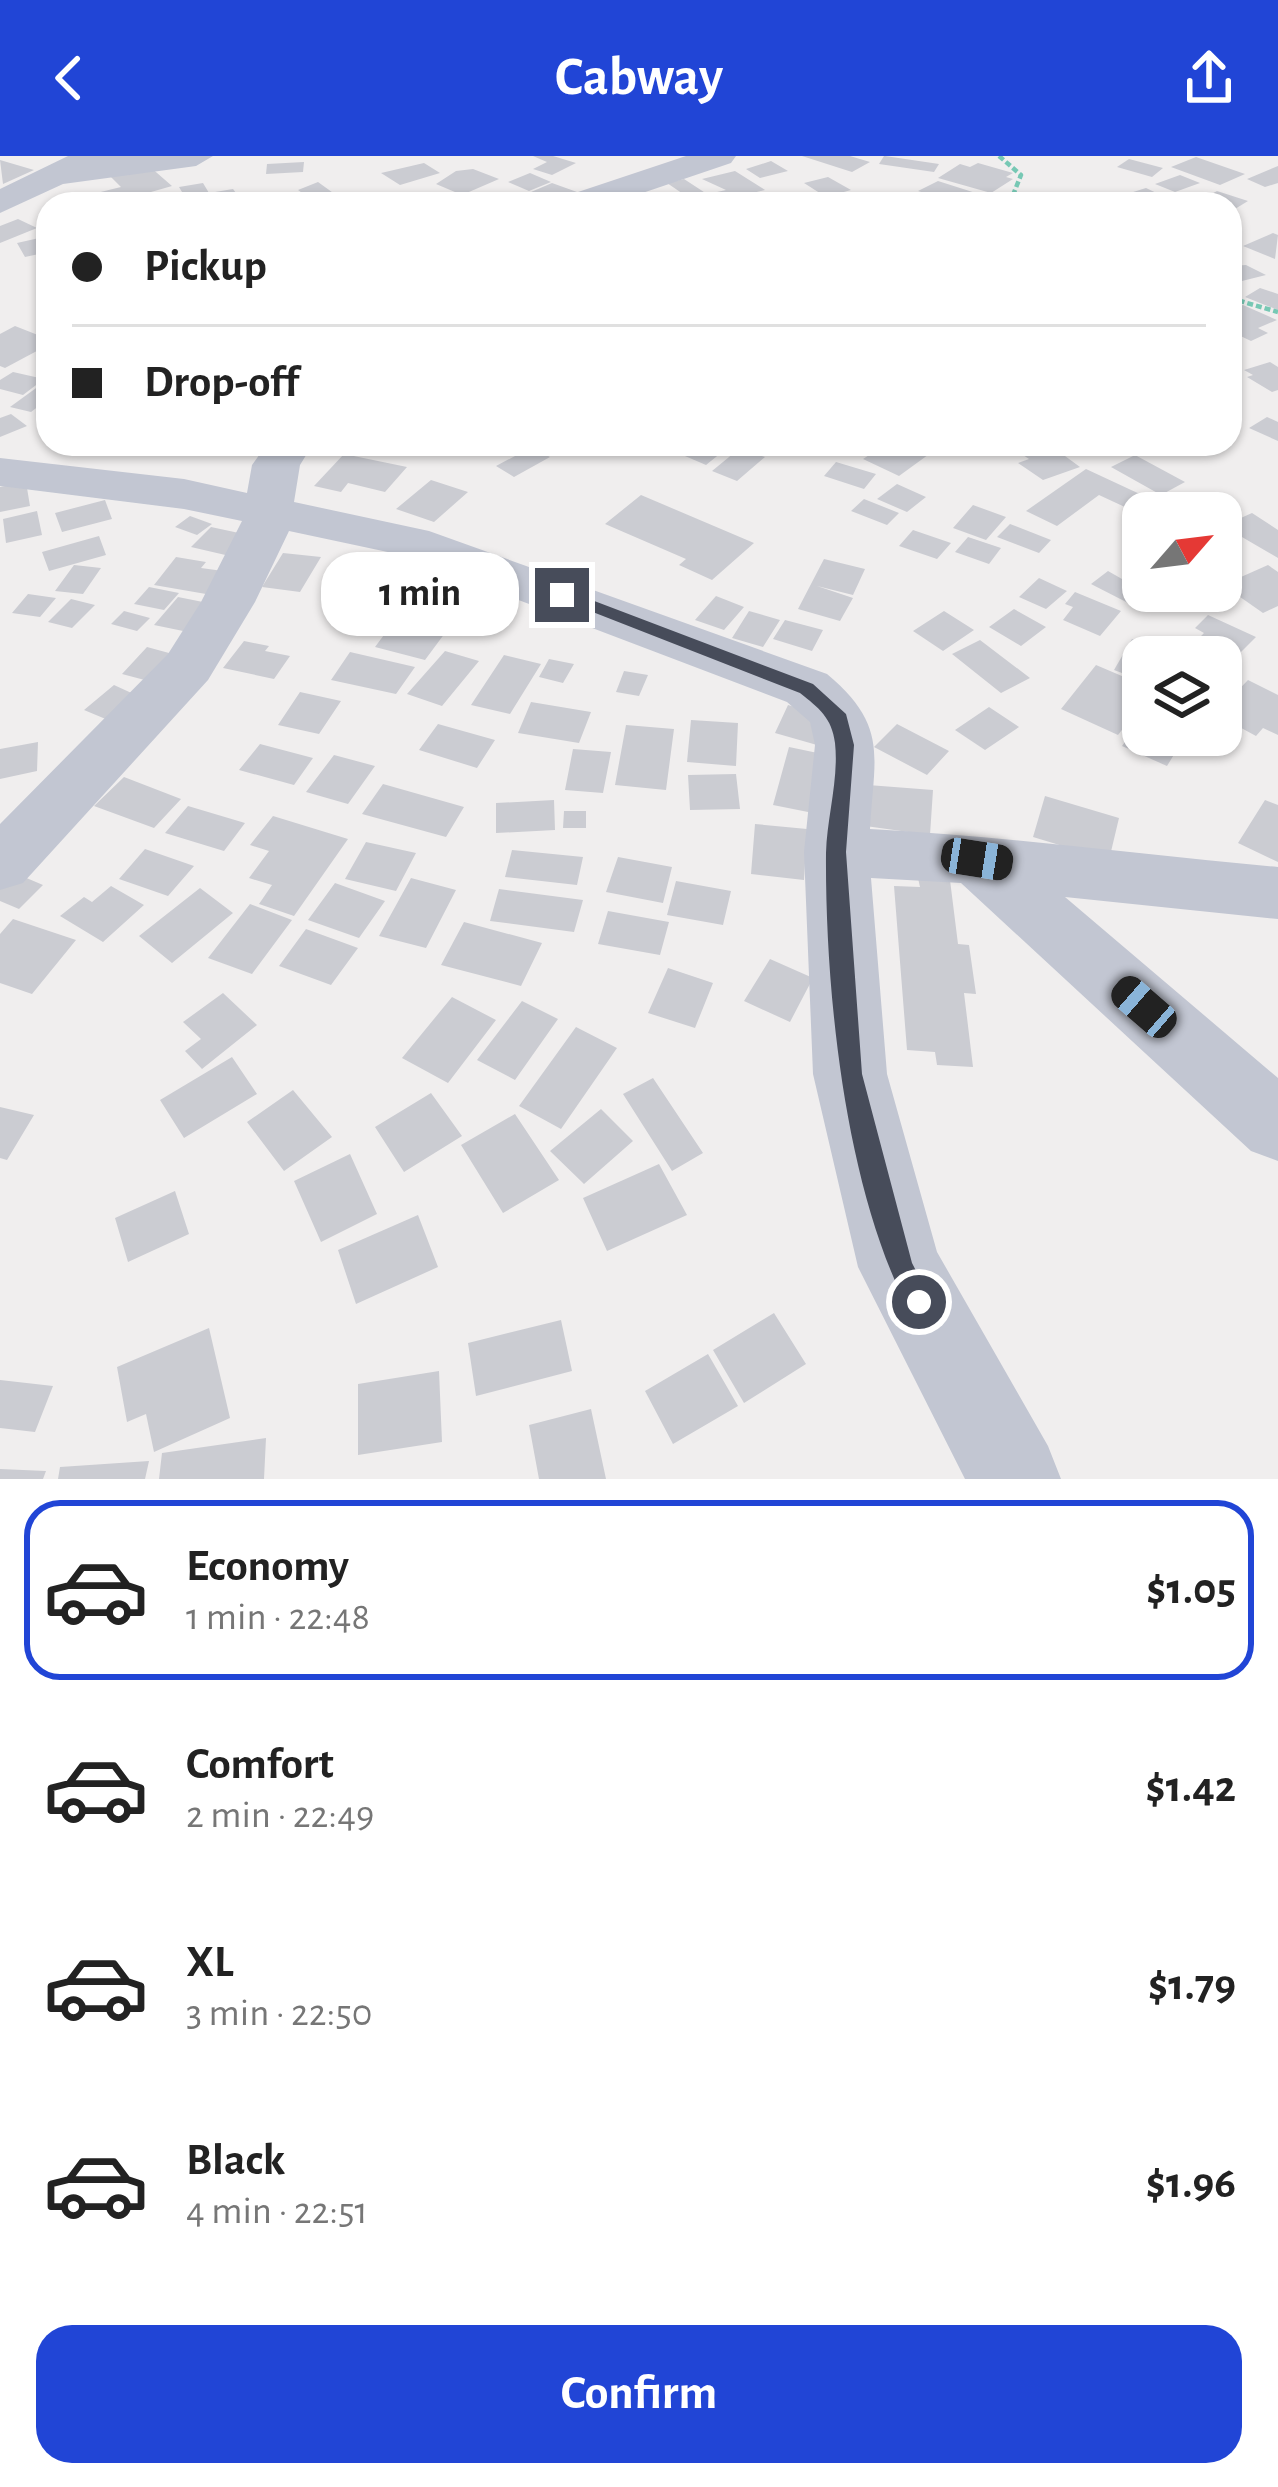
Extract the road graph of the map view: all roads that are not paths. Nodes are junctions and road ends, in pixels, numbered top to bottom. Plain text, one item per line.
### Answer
1 (94, 156) edge
2 (196, 156) edge
3 (719, 156) edge
4 (63, 174) junction
5 (611, 192) edge
6 (0, 202) edge
7 (282, 456) edge
8 (0, 472) edge
9 (265, 508) junction
10 (836, 852) junction
11 (977, 859) junction
12 (0, 865) edge
13 (1278, 893) edge
14 (1278, 1126) edge
15 (1015, 1479) edge

1 - 4 street
2 - 4 street
3 - 5 street
4 - 6 street
7 - 9 street
8 - 9 street
9 - 10 street
9 - 12 street
10 - 11 street
10 - 15 street
11 - 13 street
11 - 14 street

